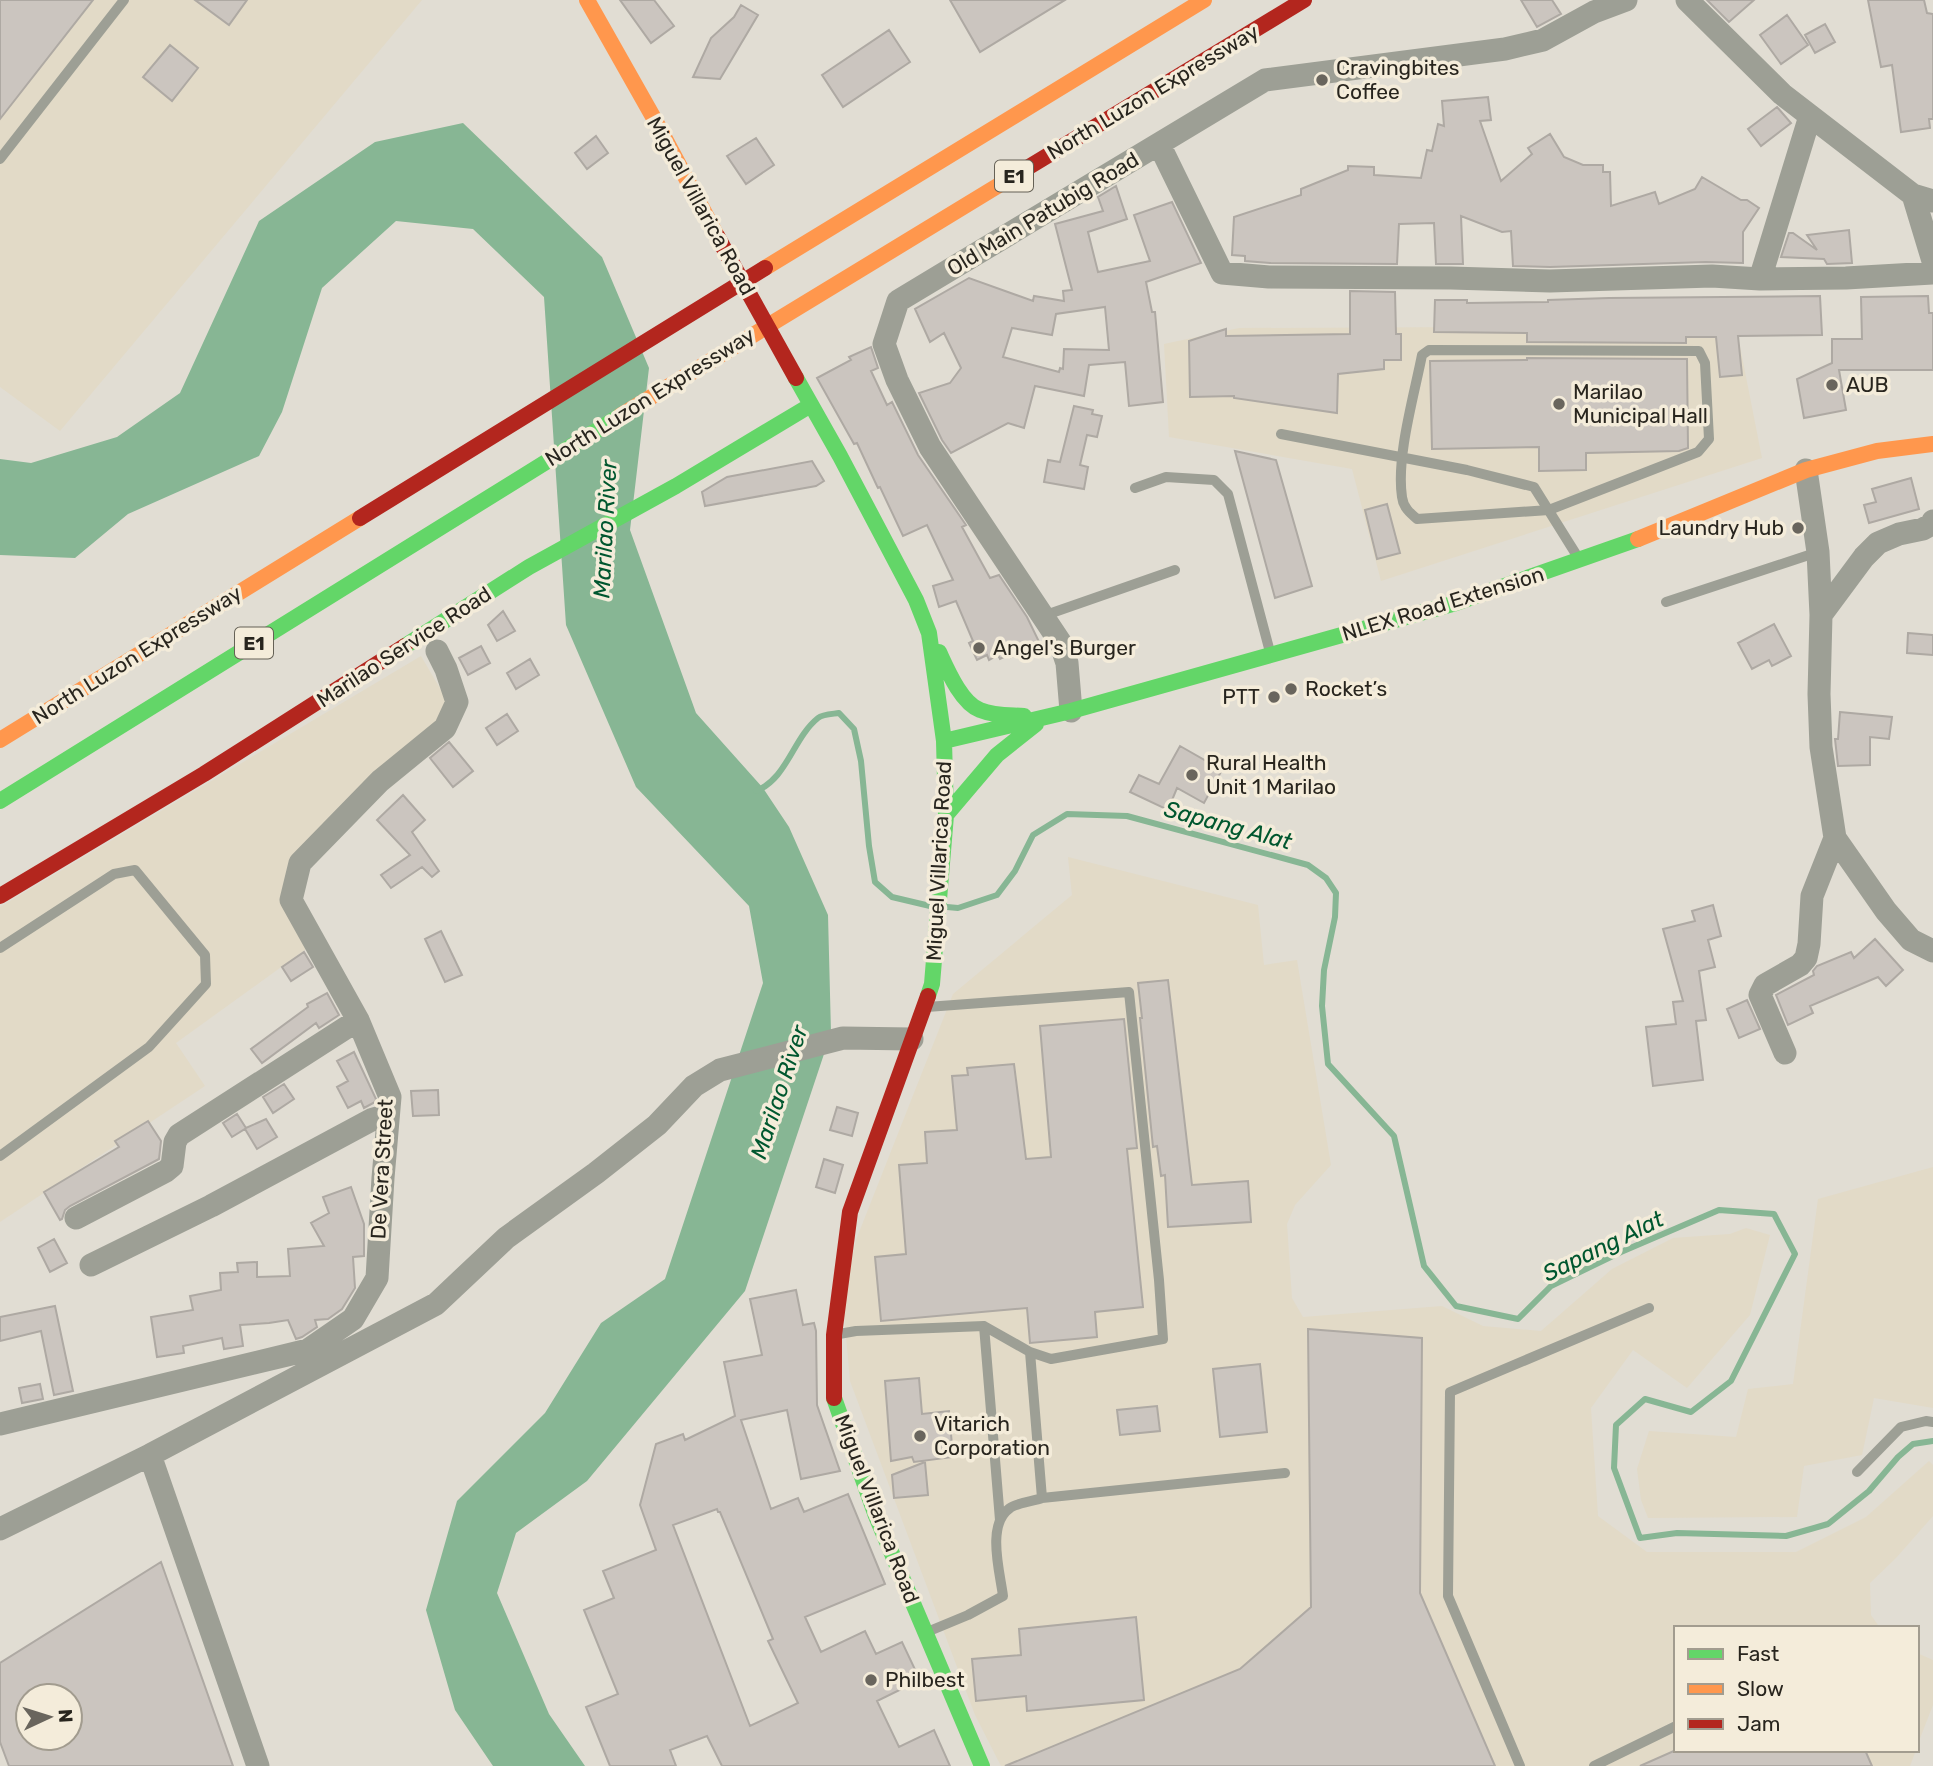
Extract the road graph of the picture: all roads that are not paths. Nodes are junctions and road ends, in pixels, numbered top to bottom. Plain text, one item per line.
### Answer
1 (124, 0) edge
2 (587, 0) edge
3 (1189, 0) edge
4 (1204, 0) edge
5 (1304, 0) edge
6 (1626, 0) edge
7 (1687, 0) edge
8 (1135, 40) junction
9 (1810, 116) junction
10 (1159, 144) junction
11 (0, 159) edge
12 (1923, 198) edge
13 (1933, 261) edge
14 (1933, 273) edge
15 (1760, 279) junction
16 (811, 405) junction
17 (1281, 435) dead end
18 (1933, 444) edge
19 (1401, 457) junction
20 (1806, 470) junction
21 (1135, 488) dead end
22 (1549, 510) junction
23 (1933, 521) edge
24 (1818, 552) junction
25 (1580, 561) junction
26 (1175, 570) dead end
27 (1666, 602) dead end
28 (1821, 615) junction
29 (1043, 616) junction
30 (929, 633) junction
31 (437, 651) dead end
32 (1270, 655) junction
33 (1060, 714) junction
34 (0, 740) edge
35 (944, 741) junction
36 (0, 801) edge
37 (946, 815) junction
38 (1835, 838) junction
39 (0, 896) edge
40 (0, 948) edge
41 (1933, 951) edge
42 (923, 1008) junction
43 (358, 1020) junction
44 (912, 1039) junction
45 (1784, 1053) dead end
46 (388, 1115) junction
47 (0, 1156) edge
48 (76, 1219) dead end
49 (90, 1265) dead end
50 (1649, 1308) dead end
51 (984, 1326) junction
52 (834, 1335) junction
53 (1030, 1352) junction
54 (1933, 1422) edge
55 (0, 1424) edge
56 (150, 1455) junction
57 (1857, 1472) dead end
58 (1285, 1473) dead end
59 (1042, 1498) junction
60 (1000, 1520) junction
61 (0, 1529) edge
62 (926, 1632) junction
63 (1674, 1727) edge
64 (258, 1766) edge
65 (982, 1766) edge
66 (1520, 1766) edge
67 (1594, 1766) edge

1 - 11 lane
2 - 16 main road, Miguel Villarica Road, bridge
3 - 8 main road
4 - 8 main road, North Luzon Expressway / E1
5 - 36 main road, North Luzon Expressway / E1
6 - 10 street, Old Main Patubig Road
7 - 9 street
8 - 34 main road, North Luzon Expressway / E1
9 - 12 street
9 - 15 street
10 - 15 street
10 - 29 street, Old Main Patubig Road
12 - 13 street
14 - 15 street
16 - 30 main road, Miguel Villarica Road
16 - 39 main road, Marilao Service Road
17 - 19 lane
18 - 20 main road, NLEX Road Extension
19 - 22 lane
19 - 22 lane
19 - 22 lane
20 - 24 street
20 - 25 main road, NLEX Road Extension
21 - 32 lane
22 - 25 lane
23 - 28 street
24 - 27 lane
24 - 28 street
25 - 32 main road, NLEX Road Extension
26 - 29 lane
28 - 38 street
29 - 33 street, Old Main Patubig Road
30 - 33 main road
30 - 35 main road, Miguel Villarica Road
31 - 43 street, De Vera Street
32 - 33 main road, NLEX Road Extension
33 - 35 main road, NLEX Road Extension
33 - 37 main road
35 - 37 main road, Miguel Villarica Road
37 - 42 main road, Miguel Villarica Road
38 - 41 street
38 - 45 street
40 - 47 lane
42 - 44 main road, Miguel Villarica Road
42 - 53 lane
43 - 46 street, De Vera Street
43 - 48 street
44 - 52 main road, Miguel Villarica Road
44 - 56 street
46 - 49 street
46 - 55 street, De Vera Street
50 - 66 lane
51 - 52 lane
51 - 53 lane
51 - 60 lane
52 - 62 main road, Miguel Villarica Road
53 - 59 lane
54 - 57 lane
56 - 61 street
56 - 64 street
58 - 59 lane
59 - 60 lane
60 - 62 lane
62 - 65 main road, Miguel Villarica Road
63 - 67 lane

